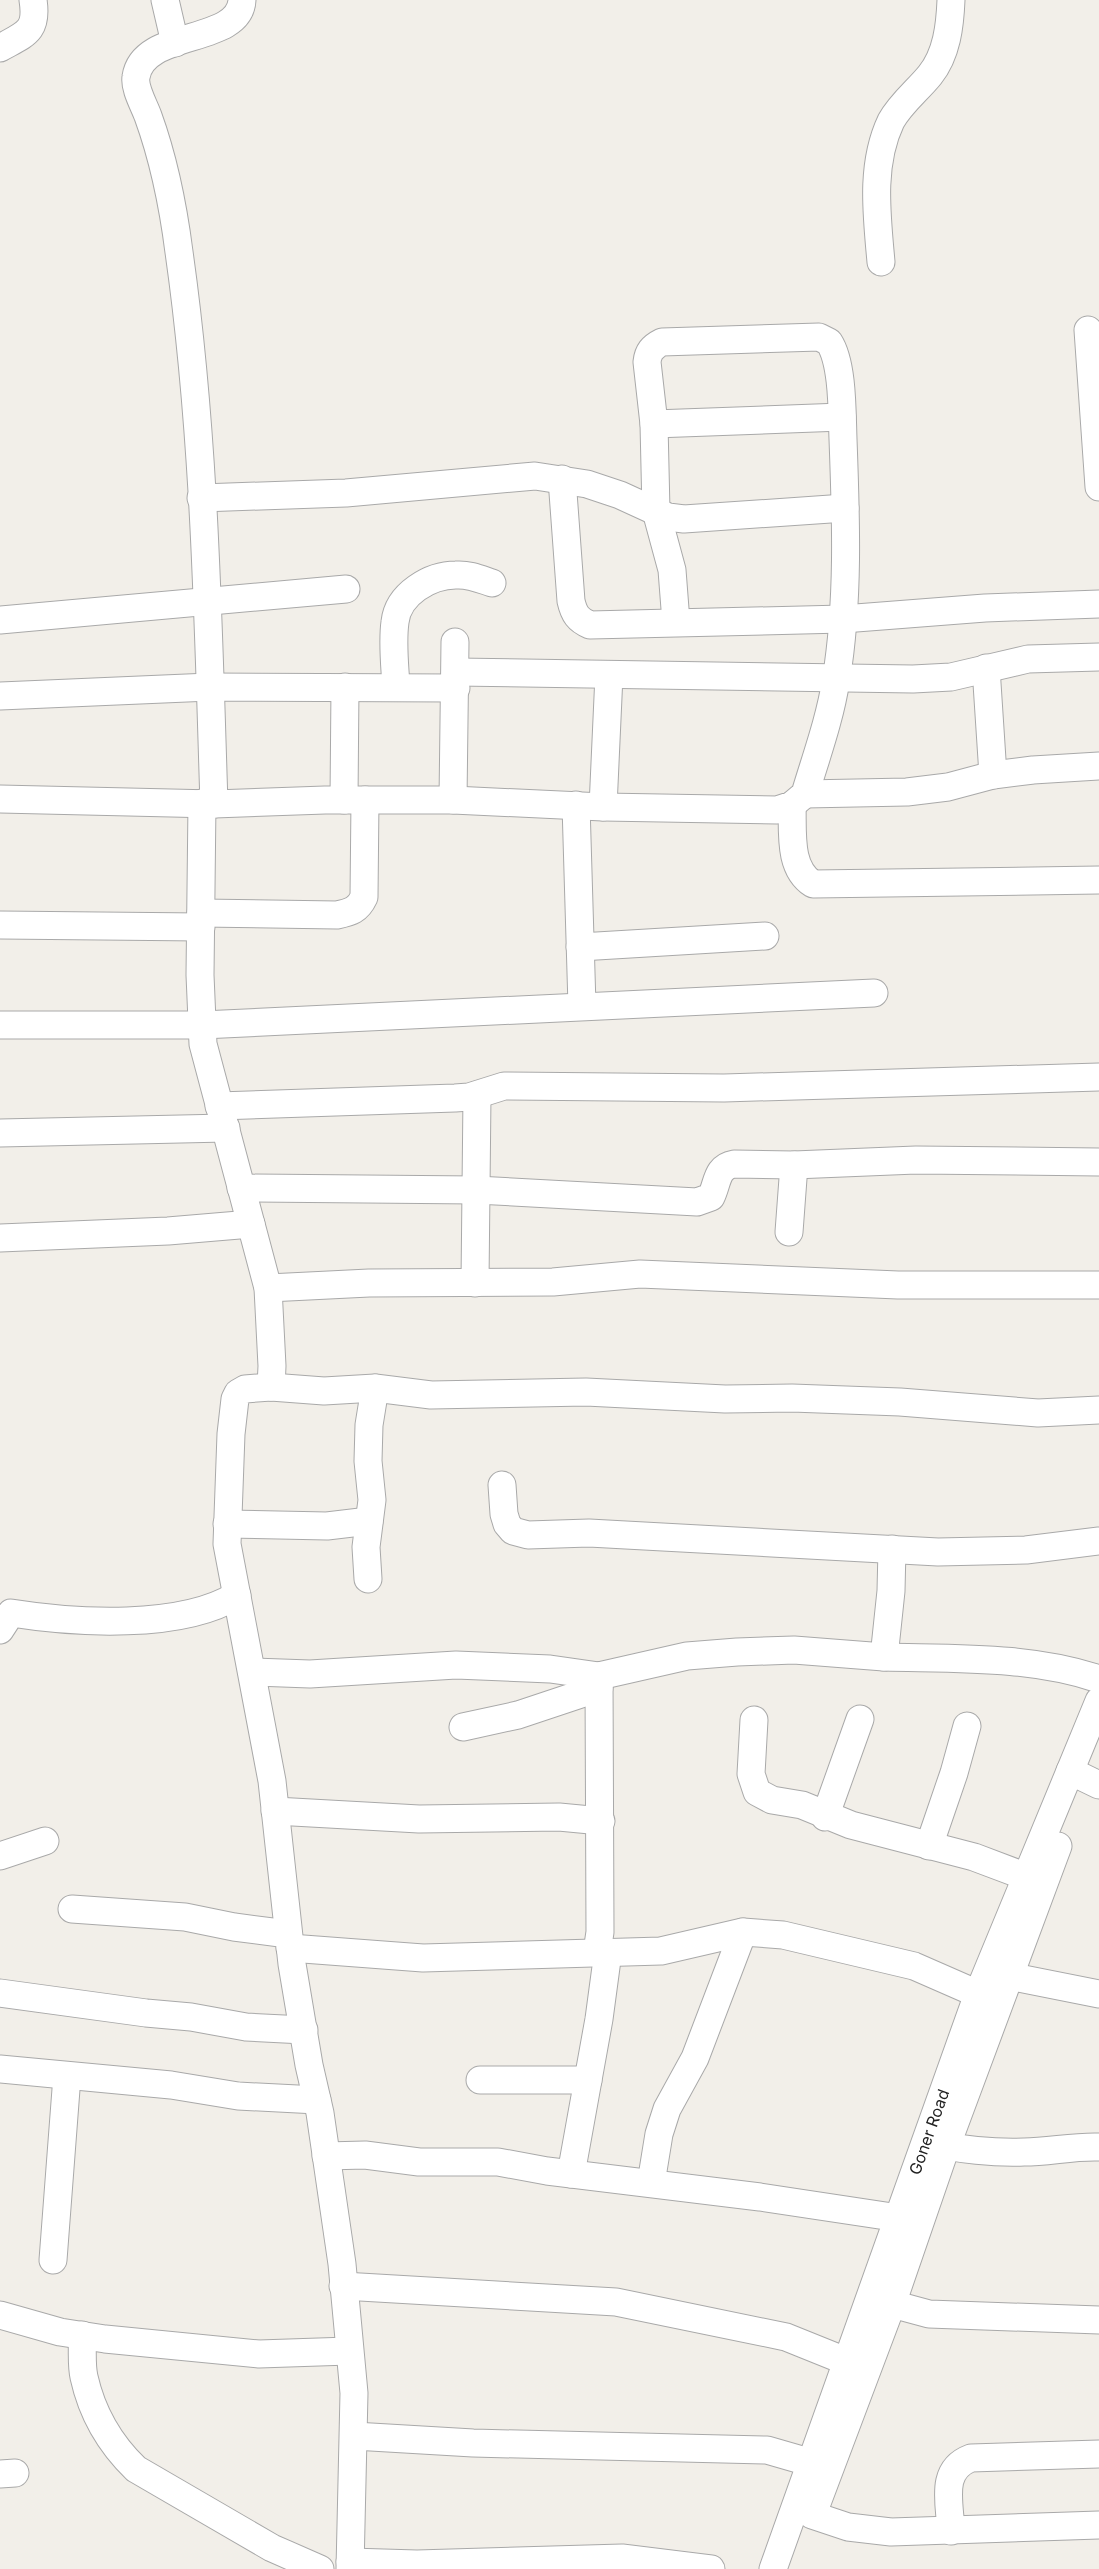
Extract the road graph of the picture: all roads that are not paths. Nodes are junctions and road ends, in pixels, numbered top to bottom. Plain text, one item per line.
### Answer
1 (33, 0) edge
2 (165, 0) edge
3 (242, 0) edge
4 (951, 0) edge
5 (175, 43) junction
6 (0, 48) edge
7 (881, 262) dead end
8 (1088, 330) dead end
9 (842, 417) junction
10 (654, 424) junction
11 (562, 479) junction
12 (1099, 487) edge
13 (201, 498) junction
14 (845, 508) junction
15 (656, 511) junction
16 (492, 583) dead end
17 (346, 589) dead end
18 (208, 602) junction
19 (1099, 604) edge
20 (843, 619) junction
21 (0, 620) edge
22 (676, 622) junction
23 (455, 642) dead end
24 (1099, 657) edge
25 (986, 668) junction
26 (609, 675) junction
27 (836, 678) junction
28 (456, 680) junction
29 (210, 687) junction
30 (345, 687) junction
31 (396, 687) junction
32 (0, 696) edge
33 (1099, 766) edge
34 (993, 776) junction
35 (0, 799) edge
36 (354, 800) junction
37 (453, 800) junction
38 (798, 800) junction
39 (208, 804) junction
40 (576, 805) junction
41 (603, 807) junction
42 (1099, 880) edge
43 (201, 920) junction
44 (0, 925) edge
45 (765, 936) dead end
46 (580, 947) junction
47 (874, 993) dead end
48 (582, 1006) junction
49 (0, 1025) edge
50 (202, 1025) junction
51 (1099, 1077) edge
52 (477, 1095) junction
53 (223, 1117) junction
54 (0, 1133) edge
55 (1099, 1162) edge
56 (794, 1165) junction
57 (241, 1188) junction
58 (476, 1190) junction
59 (251, 1224) junction
60 (789, 1232) dead end
61 (0, 1238) edge
62 (475, 1283) junction
63 (1099, 1285) edge
64 (268, 1288) junction
65 (271, 1387) junction
66 (375, 1388) junction
67 (1099, 1410) edge
68 (502, 1485) dead end
69 (369, 1521) junction
70 (227, 1524) junction
71 (1099, 1541) edge
72 (892, 1549) junction
73 (368, 1579) dead end
74 (237, 1595) junction
75 (4, 1613) edge
76 (884, 1657) junction
77 (252, 1672) junction
78 (1099, 1679) edge
79 (599, 1682) junction
80 (1099, 1701) edge
81 (860, 1719) dead end
82 (754, 1720) dead end
83 (967, 1726) dead end
84 (462, 1727) dead end
85 (1099, 1745) edge
86 (1084, 1779) edge
87 (275, 1811) junction
88 (825, 1817) junction
89 (601, 1821) junction
90 (45, 1841) dead end
91 (929, 1846) junction
92 (0, 1856) edge
93 (1035, 1880) junction
94 (72, 1909) dead end
95 (743, 1932) junction
96 (289, 1941) junction
97 (602, 1952) junction
98 (1008, 1976) junction
99 (0, 1993) edge
100 (1099, 1994) edge
101 (988, 1999) junction
102 (304, 2030) junction
103 (0, 2069) edge
104 (67, 2076) junction
105 (480, 2080) dead end
106 (588, 2080) junction
107 (317, 2100) junction
108 (936, 2144) junction
109 (1099, 2147) edge
110 (326, 2156) junction
111 (571, 2174) junction
112 (651, 2183) junction
113 (899, 2218) junction
114 (53, 2260) dead end
115 (343, 2286) junction
116 (892, 2304) junction
117 (0, 2315) edge
118 (1099, 2320) edge
119 (82, 2335) junction
120 (349, 2351) junction
121 (857, 2366) junction
122 (354, 2436) junction
123 (1099, 2454) edge
124 (820, 2467) junction
125 (812, 2515) junction
126 (1099, 2525) edge
127 (951, 2531) junction
128 (350, 2566) edge
129 (320, 2569) edge
130 (711, 2569) edge
131 (773, 2569) edge
132 (793, 2569) edge

1 - 6 street
2 - 5 street
3 - 5 street
4 - 7 street
5 - 13 street
8 - 12 street
9 - 10 street
9 - 10 street
9 - 14 street
10 - 15 street
11 - 13 street
11 - 15 street
11 - 22 street
13 - 18 street
14 - 15 street
14 - 20 street
15 - 22 street
16 - 31 street
17 - 18 street
18 - 21 street
18 - 29 street
19 - 20 street
20 - 22 street
20 - 27 street
23 - 28 street
24 - 25 street
25 - 27 street
25 - 34 street
26 - 27 street
26 - 28 street
26 - 41 street
27 - 38 street
28 - 31 street
28 - 37 street
29 - 30 street
29 - 32 street
29 - 39 street
30 - 31 street
30 - 36 street
33 - 34 street
34 - 38 street
35 - 39 street
36 - 37 street
36 - 39 street
36 - 43 street
37 - 40 street
38 - 41 street
38 - 42 street
39 - 43 street
40 - 41 street
40 - 46 street
43 - 44 street
43 - 50 street
45 - 46 street
46 - 48 street
47 - 48 street
48 - 50 street
49 - 50 street
50 - 53 street
51 - 52 street
52 - 53 street
52 - 58 street
53 - 54 street
53 - 57 street
55 - 56 street
56 - 58 street
56 - 60 street
57 - 58 street
57 - 59 street
58 - 62 street
59 - 61 street
59 - 64 street
62 - 63 street
62 - 64 street
64 - 65 street
65 - 66 street
65 - 70 street
66 - 67 street
66 - 69 street
68 - 72 street
69 - 70 street
69 - 73 street
70 - 74 street
71 - 72 street
72 - 76 street
74 - 75 street
74 - 77 street
76 - 78 street
76 - 79 street
77 - 79 street
77 - 87 street
79 - 84 street
79 - 89 street
80 - 86 street, Goner Road
81 - 88 street
82 - 88 street
83 - 91 street
85 - 86 street, Goner Road
86 - 93 street, Goner Road
87 - 89 street
87 - 96 street
88 - 91 street
89 - 97 street
90 - 92 street
91 - 93 street
93 - 98 street, Goner Road
93 - 101 street, Goner Road
94 - 96 street
95 - 97 street
95 - 101 street
95 - 112 street
96 - 97 street
96 - 102 street
97 - 106 street
98 - 100 street
98 - 101 street, Goner Road
99 - 102 street
101 - 108 street, Goner Road
102 - 107 street
103 - 104 street
104 - 107 street
104 - 114 street
105 - 106 street
106 - 111 street
107 - 110 street
108 - 109 street
108 - 113 street, Goner Road
108 - 116 street, Goner Road
110 - 111 street
110 - 115 street
111 - 112 street
112 - 113 street
113 - 121 street, Goner Road
115 - 120 street
115 - 121 street
116 - 118 street
116 - 121 street, Goner Road
117 - 119 street
119 - 120 street
119 - 129 street
120 - 122 street
121 - 124 street, Goner Road
122 - 124 street
122 - 128 street
123 - 127 street
124 - 125 street, Goner Road
124 - 131 street, Goner Road
125 - 127 street
125 - 132 street, Goner Road
126 - 127 street
128 - 130 street

